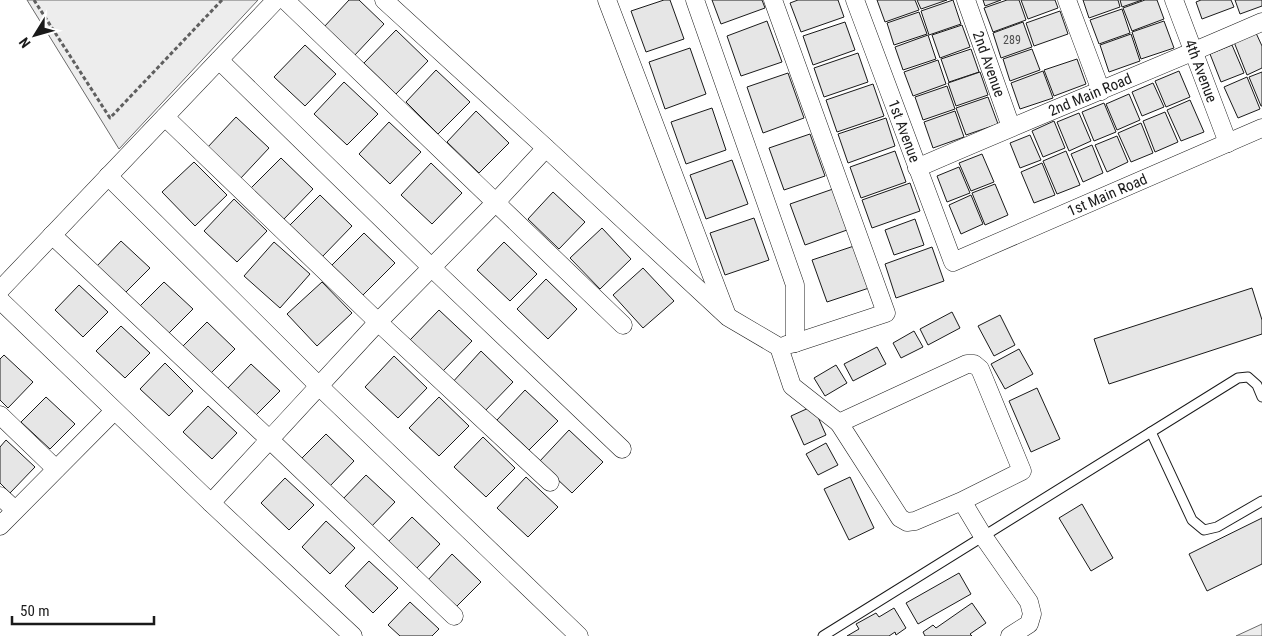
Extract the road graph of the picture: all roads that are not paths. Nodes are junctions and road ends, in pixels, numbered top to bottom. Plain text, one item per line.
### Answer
1 (276, 0) edge
2 (285, 0) edge
3 (384, 0) edge
4 (607, 0) edge
5 (695, 0) edge
6 (773, 0) edge
7 (854, 0) edge
8 (966, 0) edge
9 (1067, 0) edge
10 (1174, 0) edge
11 (1262, 22) edge
12 (1194, 52) junction
13 (219, 60) junction
14 (1101, 91) junction
15 (165, 117) junction
16 (1011, 127) junction
17 (1262, 128) edge
18 (1228, 143) junction
19 (546, 148) junction
20 (917, 168) junction
21 (108, 176) junction
22 (496, 202) junction
23 (52, 235) junction
24 (952, 262) joint
25 (432, 268) junction
26 (0, 290) edge
27 (0, 300) edge
28 (728, 317) junction
29 (378, 322) junction
30 (623, 324) dead end
31 (787, 345) junction
32 (320, 387) junction
33 (1262, 397) edge
34 (114, 411) junction
35 (5, 418) edge
36 (839, 423) junction
37 (1151, 432) junction
38 (270, 440) junction
39 (622, 449) dead end
40 (56, 470) junction
41 (550, 482) dead end
42 (0, 496) edge
43 (962, 501) junction
44 (1262, 501) edge
45 (211, 503) junction
46 (15, 510) junction
47 (0, 526) edge
48 (983, 536) junction
49 (454, 616) dead end
50 (347, 634) edge
51 (580, 636) edge
52 (823, 636) edge
53 (1010, 636) edge

1 - 13 street
2 - 22 street
3 - 19 street
4 - 28 street
5 - 31 street
6 - 31 street
7 - 20 street, 1st Avenue
8 - 16 street, 2nd Avenue
9 - 14 street
10 - 12 street, 4th Avenue
11 - 12 street, 2nd Main Road
12 - 14 street, 2nd Main Road
12 - 18 street, 4th Avenue
13 - 15 street
13 - 25 street
14 - 16 street, 2nd Main Road
15 - 21 street
15 - 29 street
16 - 20 street, 2nd Main Road
17 - 18 street, 1st Main Road
18 - 24 street, 1st Main Road
19 - 22 street
19 - 28 street
20 - 24 street, 1st Avenue
21 - 23 street
21 - 32 street
22 - 25 street
22 - 30 street
23 - 26 street
23 - 38 street
25 - 29 street
25 - 39 street
27 - 34 street
28 - 31 street
29 - 32 street
29 - 41 street
31 - 36 street
32 - 38 street
32 - 51 street
33 - 37 lane
34 - 40 street
34 - 45 street
35 - 40 street
36 - 43 street
36 - 43 street
37 - 44 lane
37 - 48 lane
38 - 45 street
38 - 49 street
40 - 46 street
42 - 46 street
43 - 48 street
45 - 50 street
46 - 47 street
48 - 52 lane
48 - 53 street

